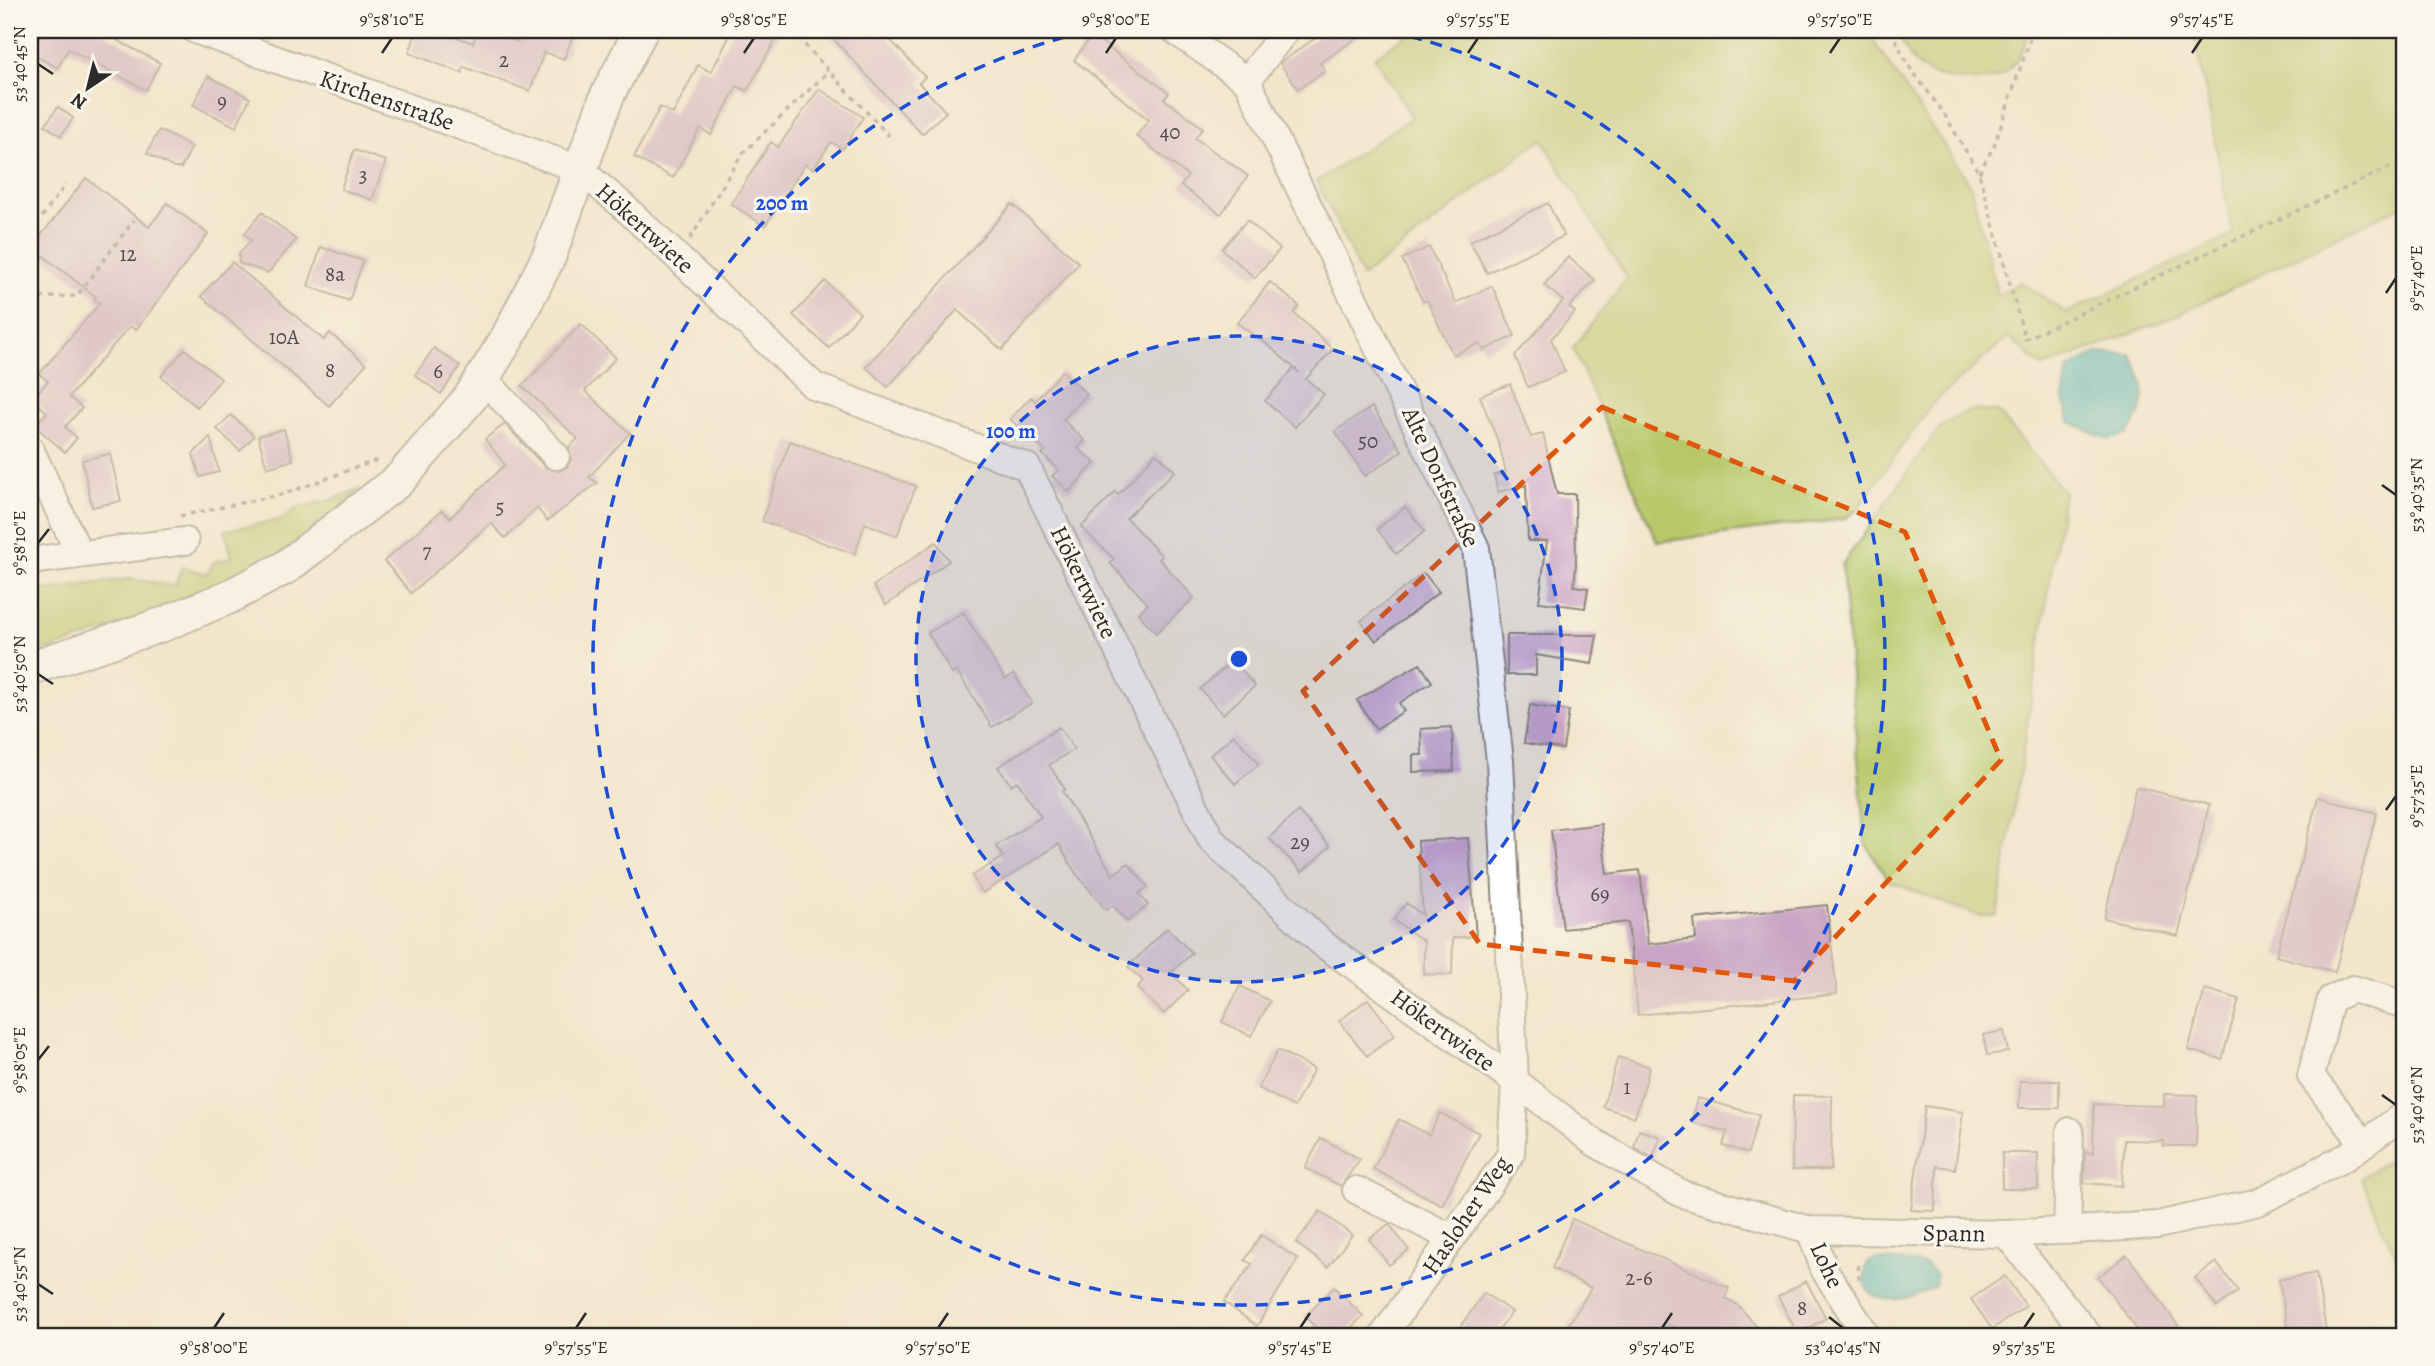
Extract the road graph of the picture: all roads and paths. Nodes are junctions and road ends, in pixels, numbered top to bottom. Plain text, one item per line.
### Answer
1 (195, 30) edge
2 (641, 30) edge
3 (791, 30) edge
4 (1286, 30) edge
5 (1891, 30) edge
6 (2033, 30) edge
7 (1187, 34) edge
8 (829, 71) junction
9 (1247, 81) junction
10 (888, 136) dead end
11 (2405, 160) edge
12 (579, 169) junction
13 (1979, 173) junction
14 (66, 184) dead end
15 (134, 220) dead end
16 (30, 233) edge
17 (678, 258) junction
18 (30, 299) edge
19 (483, 377) junction
20 (30, 449) edge
21 (387, 455) dead end
22 (556, 456) dead end
23 (182, 528) joint
24 (79, 553) junction
25 (30, 561) edge
26 (30, 668) edge
27 (2405, 1005) edge
28 (1515, 1081) junction
29 (2405, 1114) edge
30 (2070, 1131) dead end
31 (2364, 1144) junction
32 (1356, 1190) dead end
33 (1810, 1230) junction
34 (2067, 1231) junction
35 (2006, 1234) junction
36 (1452, 1238) junction
37 (1383, 1336) edge
38 (1867, 1336) edge
39 (2089, 1336) edge

1 - 12 street, Kirchenstraße
2 - 12 main road
3 - 8 path
4 - 9 street
5 - 13 path
6 - 13 path
7 - 9 street, Alte Dorfstraße
8 - 10 path
8 - 17 path
9 - 28 street, Alte Dorfstraße
11 - 13 path
12 - 17 street, Hökertwiete
12 - 19 main road
14 - 16 path
15 - 18 path
17 - 28 street, Hökertwiete
19 - 22 street
19 - 26 main road
20 - 24 street
21 - 23 path
23 - 24 street
24 - 25 street
27 - 31 street
28 - 33 street, Spann
28 - 36 street, Hasloher Weg
29 - 31 street, Spann
30 - 34 street
31 - 34 street, Spann
32 - 36 street
33 - 35 street, Spann
33 - 38 street, Lohe
34 - 35 street, Spann
35 - 39 street
36 - 37 street, Hasloher Weg

